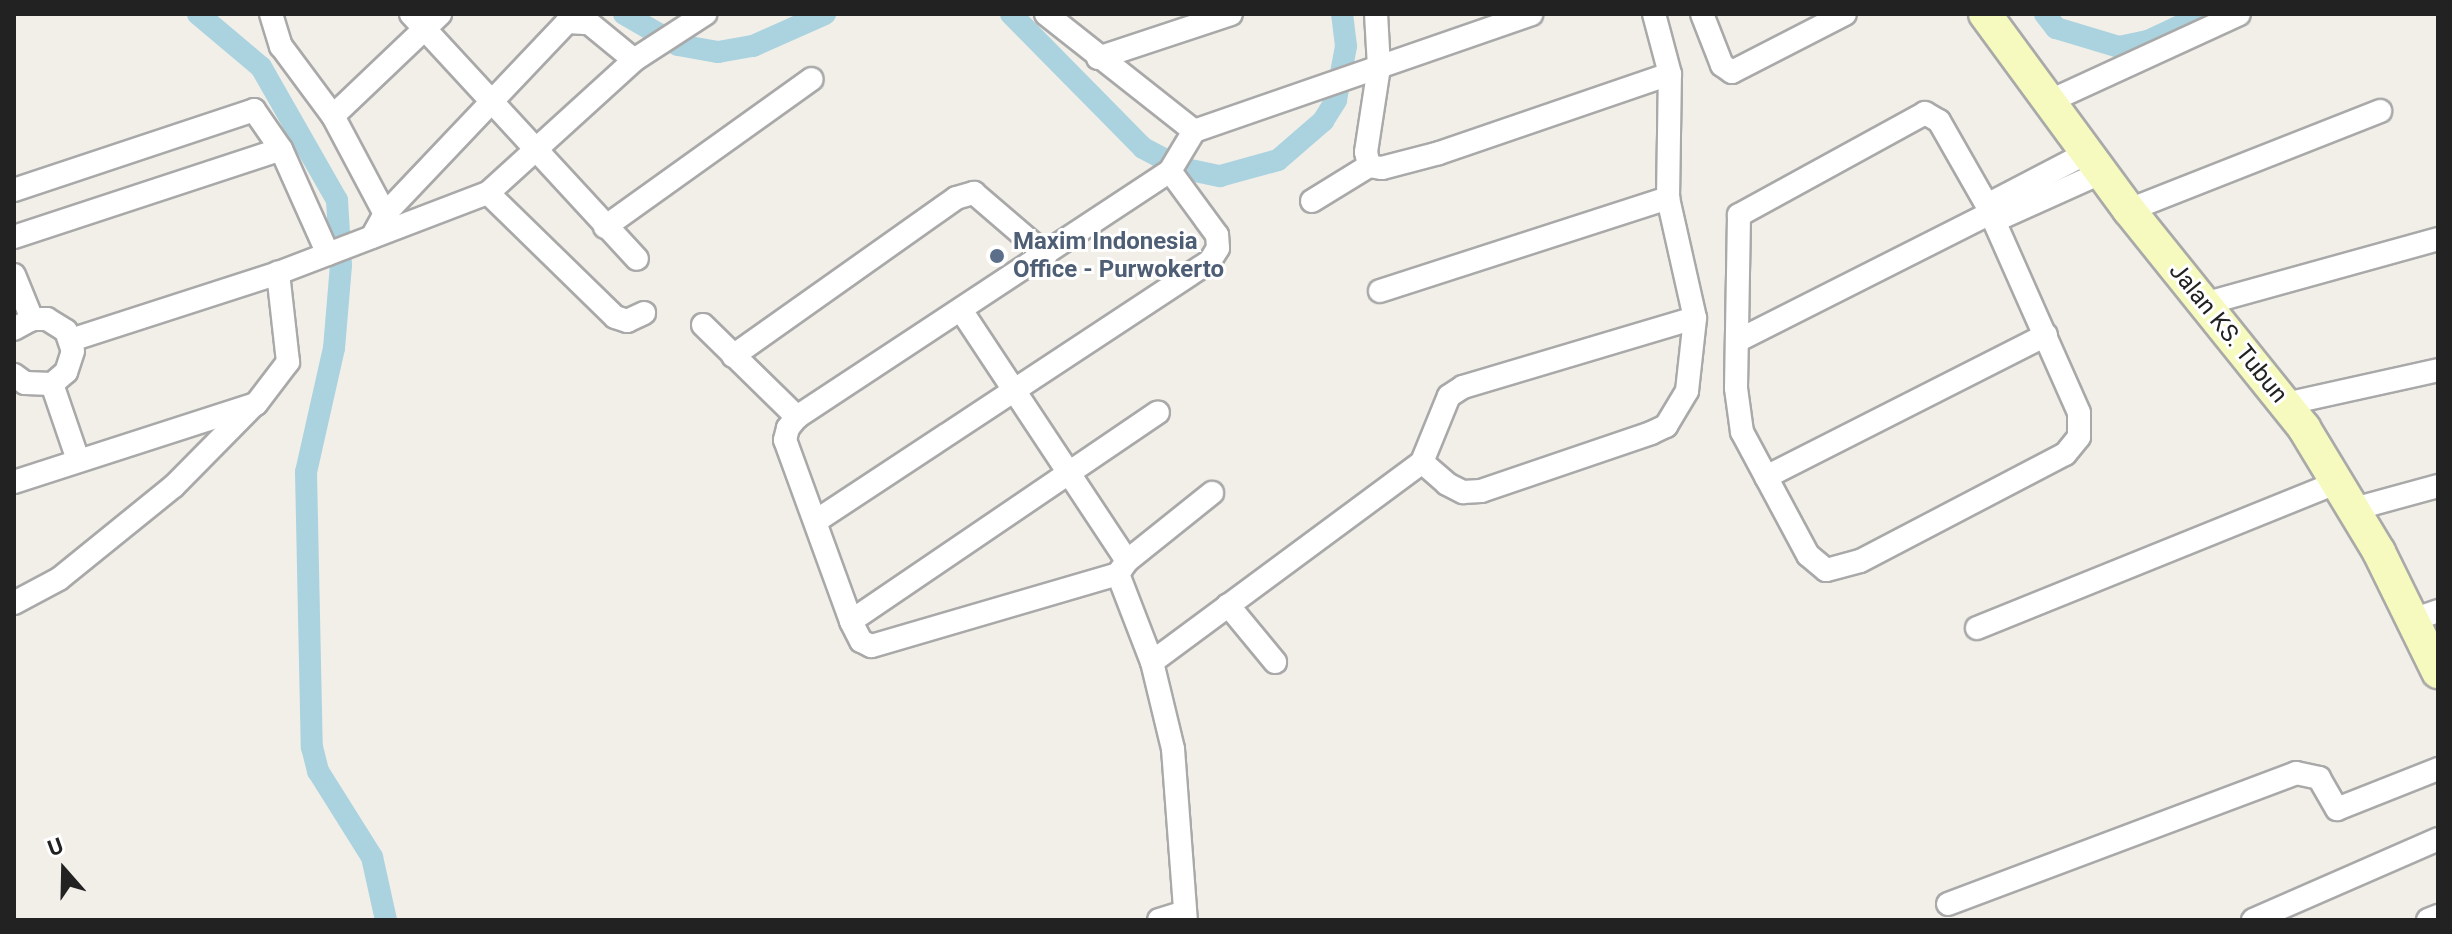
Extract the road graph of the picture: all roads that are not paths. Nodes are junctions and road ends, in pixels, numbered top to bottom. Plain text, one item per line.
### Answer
1 (271, 14) edge
2 (1046, 14) edge
3 (1231, 14) edge
4 (1376, 14) edge
5 (1531, 14) edge
6 (1654, 14) edge
7 (1702, 14) edge
8 (1845, 14) edge
9 (1985, 14) edge
10 (2239, 14) edge
11 (425, 19) edge
12 (690, 20) edge
13 (1098, 58) junction
14 (634, 60) junction
15 (1374, 68) junction
16 (1670, 74) junction
17 (812, 79) dead end
18 (2048, 102) junction
19 (492, 105) junction
20 (2380, 111) dead end
21 (333, 116) junction
22 (1189, 137) junction
23 (281, 149) junction
24 (534, 150) junction
25 (2094, 163) junction
26 (1369, 166) junction
27 (1172, 170) junction
28 (14, 190) edge
29 (488, 193) junction
30 (1668, 198) junction
31 (1312, 201) dead end
32 (2129, 210) junction
33 (1990, 213) junction
34 (385, 214) junction
35 (605, 227) junction
36 (14, 237) edge
37 (2438, 239) edge
38 (349, 246) junction
39 (1046, 255) junction
40 (637, 259) dead end
41 (278, 273) junction
42 (14, 275) edge
43 (1380, 291) dead end
44 (2204, 304) junction
45 (961, 310) junction
46 (644, 313) dead end
47 (1695, 318) junction
48 (23, 324) edge
49 (703, 325) dead end
50 (2046, 335) junction
51 (1741, 339) junction
52 (71, 340) junction
53 (733, 356) junction
54 (2438, 370) edge
55 (14, 375) edge
56 (52, 384) junction
57 (1015, 394) junction
58 (256, 404) junction
59 (2285, 404) junction
60 (1158, 412) dead end
61 (797, 417) junction
62 (78, 460) junction
63 (1422, 462) junction
64 (1071, 475) junction
65 (1766, 477) junction
66 (14, 482) edge
67 (2438, 486) edge
68 (1212, 493) dead end
69 (2346, 496) junction
70 (816, 521) junction
71 (1123, 568) junction
72 (14, 603) edge
73 (1228, 605) junction
74 (2425, 615) edge
75 (851, 621) junction
76 (1977, 628) dead end
77 (1152, 662) junction
78 (1275, 662) dead end
79 (2438, 672) edge
80 (2438, 769) edge
81 (2438, 839) edge
82 (1948, 904) dead end
83 (1185, 916) edge
84 (2438, 916) edge
85 (1159, 920) edge
86 (2253, 920) edge
87 (2428, 920) edge

1 - 21 street
2 - 13 street
3 - 13 street
4 - 15 street
5 - 15 street
6 - 16 street
7 - 8 street
9 - 18 street, Jalan KS. Tubun
10 - 18 street
11 - 19 street
11 - 21 street
12 - 14 street
13 - 22 street
14 - 19 street
14 - 24 street
15 - 22 street
15 - 26 street
16 - 26 street
16 - 30 street
17 - 35 street
18 - 25 street, Jalan KS. Tubun
19 - 24 street
19 - 34 street
20 - 32 street
21 - 34 street
22 - 27 street
23 - 28 street
23 - 36 street
23 - 38 street
24 - 29 street
24 - 35 street
25 - 32 street, Jalan KS. Tubun
25 - 33 street
26 - 31 street
27 - 39 street
27 - 57 street
29 - 38 street
29 - 46 street
30 - 43 street
30 - 47 street
32 - 44 street, Jalan KS. Tubun
33 - 50 street
33 - 51 street
33 - 51 street
34 - 38 street
35 - 40 street
37 - 44 street
38 - 41 street
39 - 45 street
39 - 53 street
41 - 52 street
41 - 58 street
42 - 48 street
44 - 59 street, Jalan KS. Tubun
45 - 57 street
45 - 61 street
47 - 63 street
47 - 63 street
48 - 52 street
49 - 53 street
50 - 65 street
50 - 65 street
51 - 65 street
52 - 56 street
53 - 61 street
54 - 59 street
55 - 56 street
56 - 62 street
57 - 64 street
57 - 70 street
58 - 62 street
58 - 72 street
59 - 69 street, Jalan KS. Tubun
60 - 64 street
61 - 70 street
62 - 66 street
63 - 73 street
64 - 71 street
64 - 75 street
67 - 69 street
68 - 71 street
69 - 74 street, Jalan KS. Tubun
69 - 76 street
70 - 75 street
71 - 75 street
71 - 77 street
73 - 77 street
73 - 78 street
74 - 79 street, Jalan KS. Tubun
77 - 83 street
80 - 82 street
81 - 86 street
83 - 85 street
84 - 87 street

